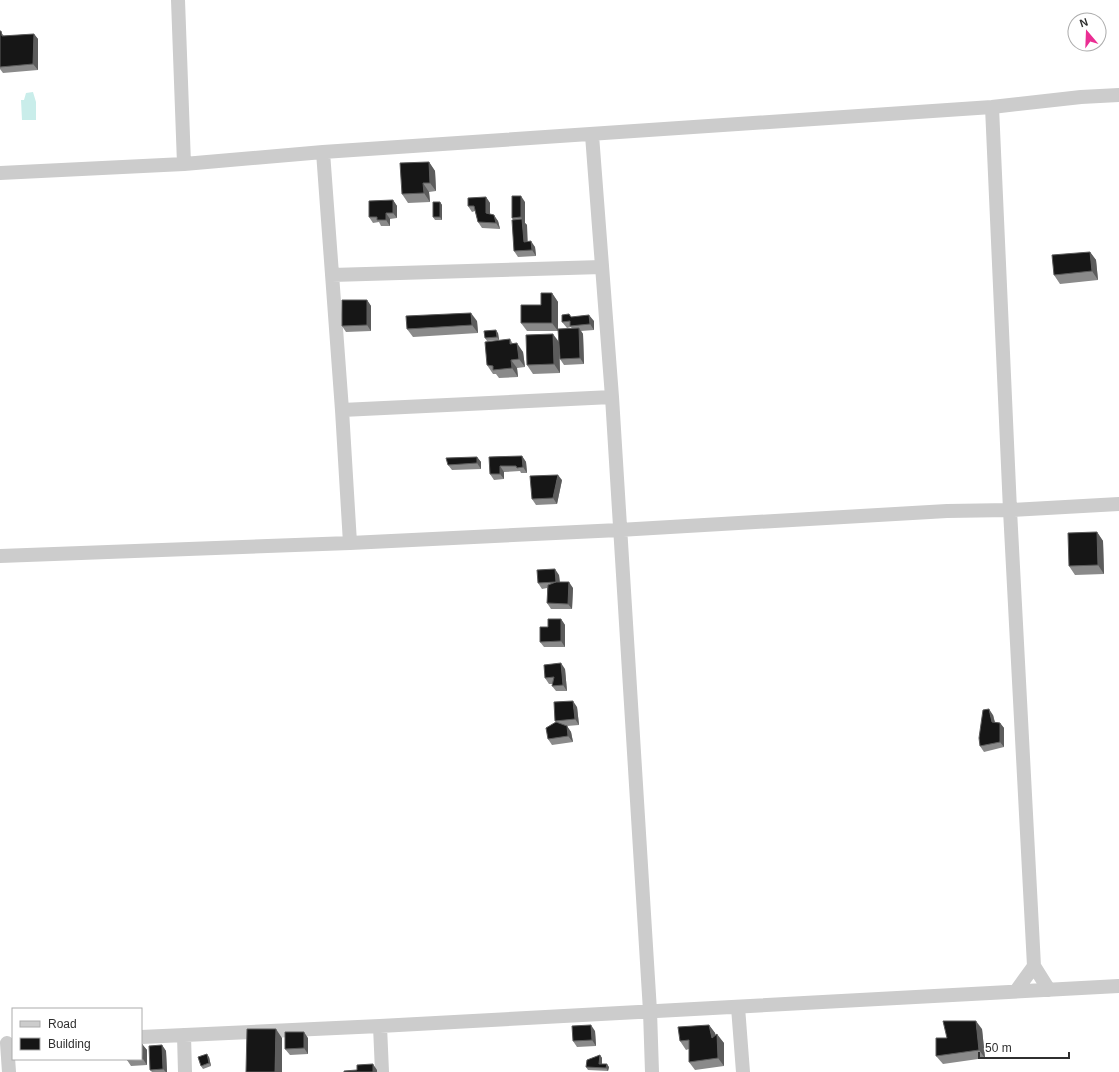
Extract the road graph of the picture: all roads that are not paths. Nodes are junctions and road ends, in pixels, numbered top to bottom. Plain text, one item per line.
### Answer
1 (178, 0) edge
2 (1119, 95) edge
3 (992, 107) junction
4 (592, 135) junction
5 (323, 152) junction
6 (184, 164) junction
7 (0, 173) edge
8 (602, 267) junction
9 (332, 275) junction
10 (612, 397) junction
11 (342, 410) junction
12 (1119, 504) edge
13 (1010, 510) junction
14 (619, 530) junction
15 (350, 543) junction
16 (0, 556) edge
17 (1034, 966) junction
18 (1119, 986) edge
19 (1049, 990) junction
20 (1016, 992) junction
21 (738, 1007) junction
22 (650, 1011) junction
23 (380, 1026) junction
24 (184, 1035) junction
25 (142, 1037) edge
26 (7, 1043) edge
27 (9, 1072) edge
28 (185, 1072) edge
29 (382, 1072) edge
30 (652, 1072) edge
31 (743, 1072) edge

1 - 6 street
2 - 3 street
3 - 4 street
3 - 13 street
4 - 5 street
4 - 8 street
5 - 6 street
5 - 9 street
6 - 7 street
8 - 9 street
8 - 10 street
9 - 11 street
10 - 11 street
10 - 14 street
11 - 15 street
12 - 13 street
13 - 14 street
13 - 17 street
14 - 15 street
14 - 22 street
15 - 16 street
17 - 19 street
17 - 20 street
18 - 19 street
19 - 20 street
20 - 21 street
21 - 22 street
21 - 31 street
22 - 23 street
22 - 30 street
23 - 24 street
23 - 29 street
24 - 25 street
24 - 28 street
26 - 27 street

